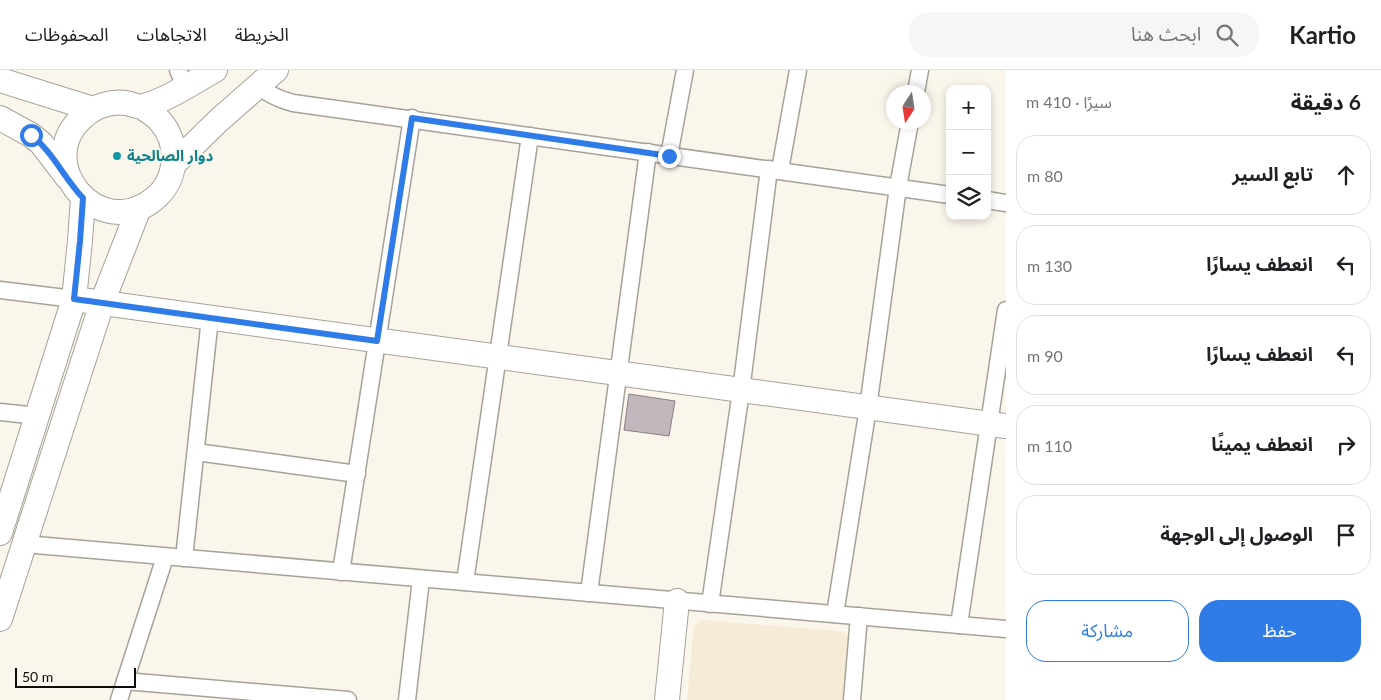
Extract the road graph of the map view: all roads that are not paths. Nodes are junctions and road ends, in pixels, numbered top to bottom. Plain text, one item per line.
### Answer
1 (215, 70) edge
2 (276, 70) edge
3 (685, 70) edge
4 (798, 70) edge
5 (920, 70) edge
6 (181, 78) edge
7 (0, 80) edge
8 (917, 85) edge
9 (258, 86) junction
10 (142, 107) junction
11 (93, 109) junction
12 (0, 118) edge
13 (412, 118) junction
14 (909, 130) edge
15 (530, 136) junction
16 (648, 152) junction
17 (669, 156) junction
18 (174, 164) junction
19 (775, 170) junction
20 (69, 179) junction
21 (898, 187) junction
22 (946, 193) edge
23 (83, 198) junction
24 (991, 201) edge
25 (1006, 203) edge
26 (139, 208) junction
27 (0, 290) edge
28 (74, 299) junction
29 (102, 303) junction
30 (1006, 310) edge
31 (210, 318) junction
32 (377, 341) junction
33 (498, 357) junction
34 (618, 374) junction
35 (741, 391) junction
36 (868, 408) junction
37 (0, 412) edge
38 (38, 416) junction
39 (998, 425) edge
40 (196, 452) junction
41 (357, 474) junction
42 (0, 533) edge
43 (24, 544) junction
44 (165, 557) junction
45 (184, 558) junction
46 (342, 572) junction
47 (422, 579) junction
48 (465, 582) junction
49 (589, 593) junction
50 (677, 601) junction
51 (710, 604) junction
52 (835, 614) junction
53 (859, 616) junction
54 (0, 619) edge
55 (959, 625) junction
56 (1006, 629) edge
57 (125, 681) junction
58 (254, 696) edge
59 (119, 700) edge
60 (348, 700) edge
61 (407, 700) edge
62 (667, 700) edge
63 (852, 700) edge

1 - 6 main road
2 - 9 main road
3 - 17 street
4 - 19 street
5 - 8 street
6 - 10 main road
7 - 11 main road
9 - 13 street
9 - 18 main road
10 - 11 main road
10 - 18 main road
11 - 20 main road
12 - 20 main road
13 - 15 street
13 - 32 street
14 - 21 street
15 - 16 street
15 - 33 street
16 - 17 street
16 - 34 street
17 - 19 street
18 - 26 main road
19 - 21 street
19 - 35 street
20 - 23 main road
21 - 22 street
21 - 36 street
23 - 26 main road
23 - 28 main road
24 - 25 street
26 - 29 main road
27 - 28 street
28 - 29 main road
28 - 38 main road
29 - 31 main road
29 - 43 main road
30 - 39 street
31 - 32 main road
31 - 40 street
32 - 33 main road
32 - 41 street
33 - 34 main road
33 - 48 street
34 - 35 main road
34 - 49 street
35 - 36 main road
35 - 51 street
36 - 39 main road
36 - 52 street
37 - 38 street
38 - 42 main road
39 - 55 street
40 - 41 street
40 - 45 street
41 - 46 street
43 - 44 street
43 - 54 main road
44 - 45 street
44 - 57 street
45 - 46 street
46 - 47 street
47 - 48 street
47 - 61 street
48 - 49 street
49 - 50 street
50 - 51 street
50 - 62 main road
51 - 52 street
52 - 53 street
53 - 55 street
53 - 63 street
55 - 56 street
57 - 58 street
57 - 59 street
58 - 60 street

